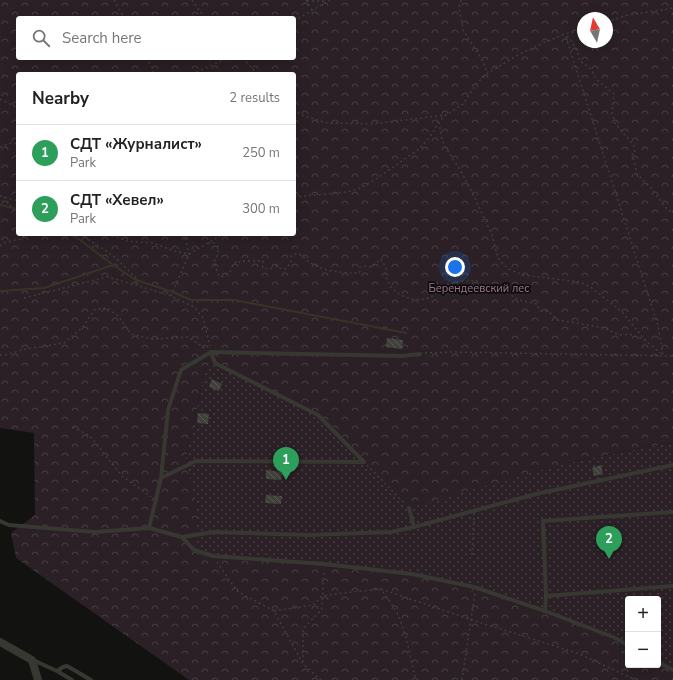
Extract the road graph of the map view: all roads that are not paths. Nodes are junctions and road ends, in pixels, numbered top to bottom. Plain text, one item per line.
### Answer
1 (211, 352) junction
2 (420, 354) road end
3 (673, 465) edge
4 (161, 478) junction
5 (409, 508) road end
6 (673, 512) edge
7 (0, 521) edge
8 (414, 527) junction
9 (149, 528) junction
10 (182, 537) junction
11 (673, 586) edge
12 (546, 596) junction
13 (545, 611) junction
14 (0, 642) edge
15 (625, 643) edge
16 (32, 660) junction
17 (661, 664) edge
18 (673, 670) edge
19 (57, 671) junction
20 (38, 680) edge
21 (72, 680) edge
22 (91, 680) edge

1 - 2 lane
1 - 4 lane
1 - 4 lane
3 - 8 lane
4 - 9 lane
5 - 8 lane
6 - 12 lane
7 - 9 lane
8 - 10 lane
9 - 10 lane
10 - 13 lane
11 - 12 lane
12 - 13 lane
13 - 15 lane
14 - 16 street
16 - 19 lane
16 - 20 street
17 - 18 lane
19 - 21 lane
19 - 22 lane

